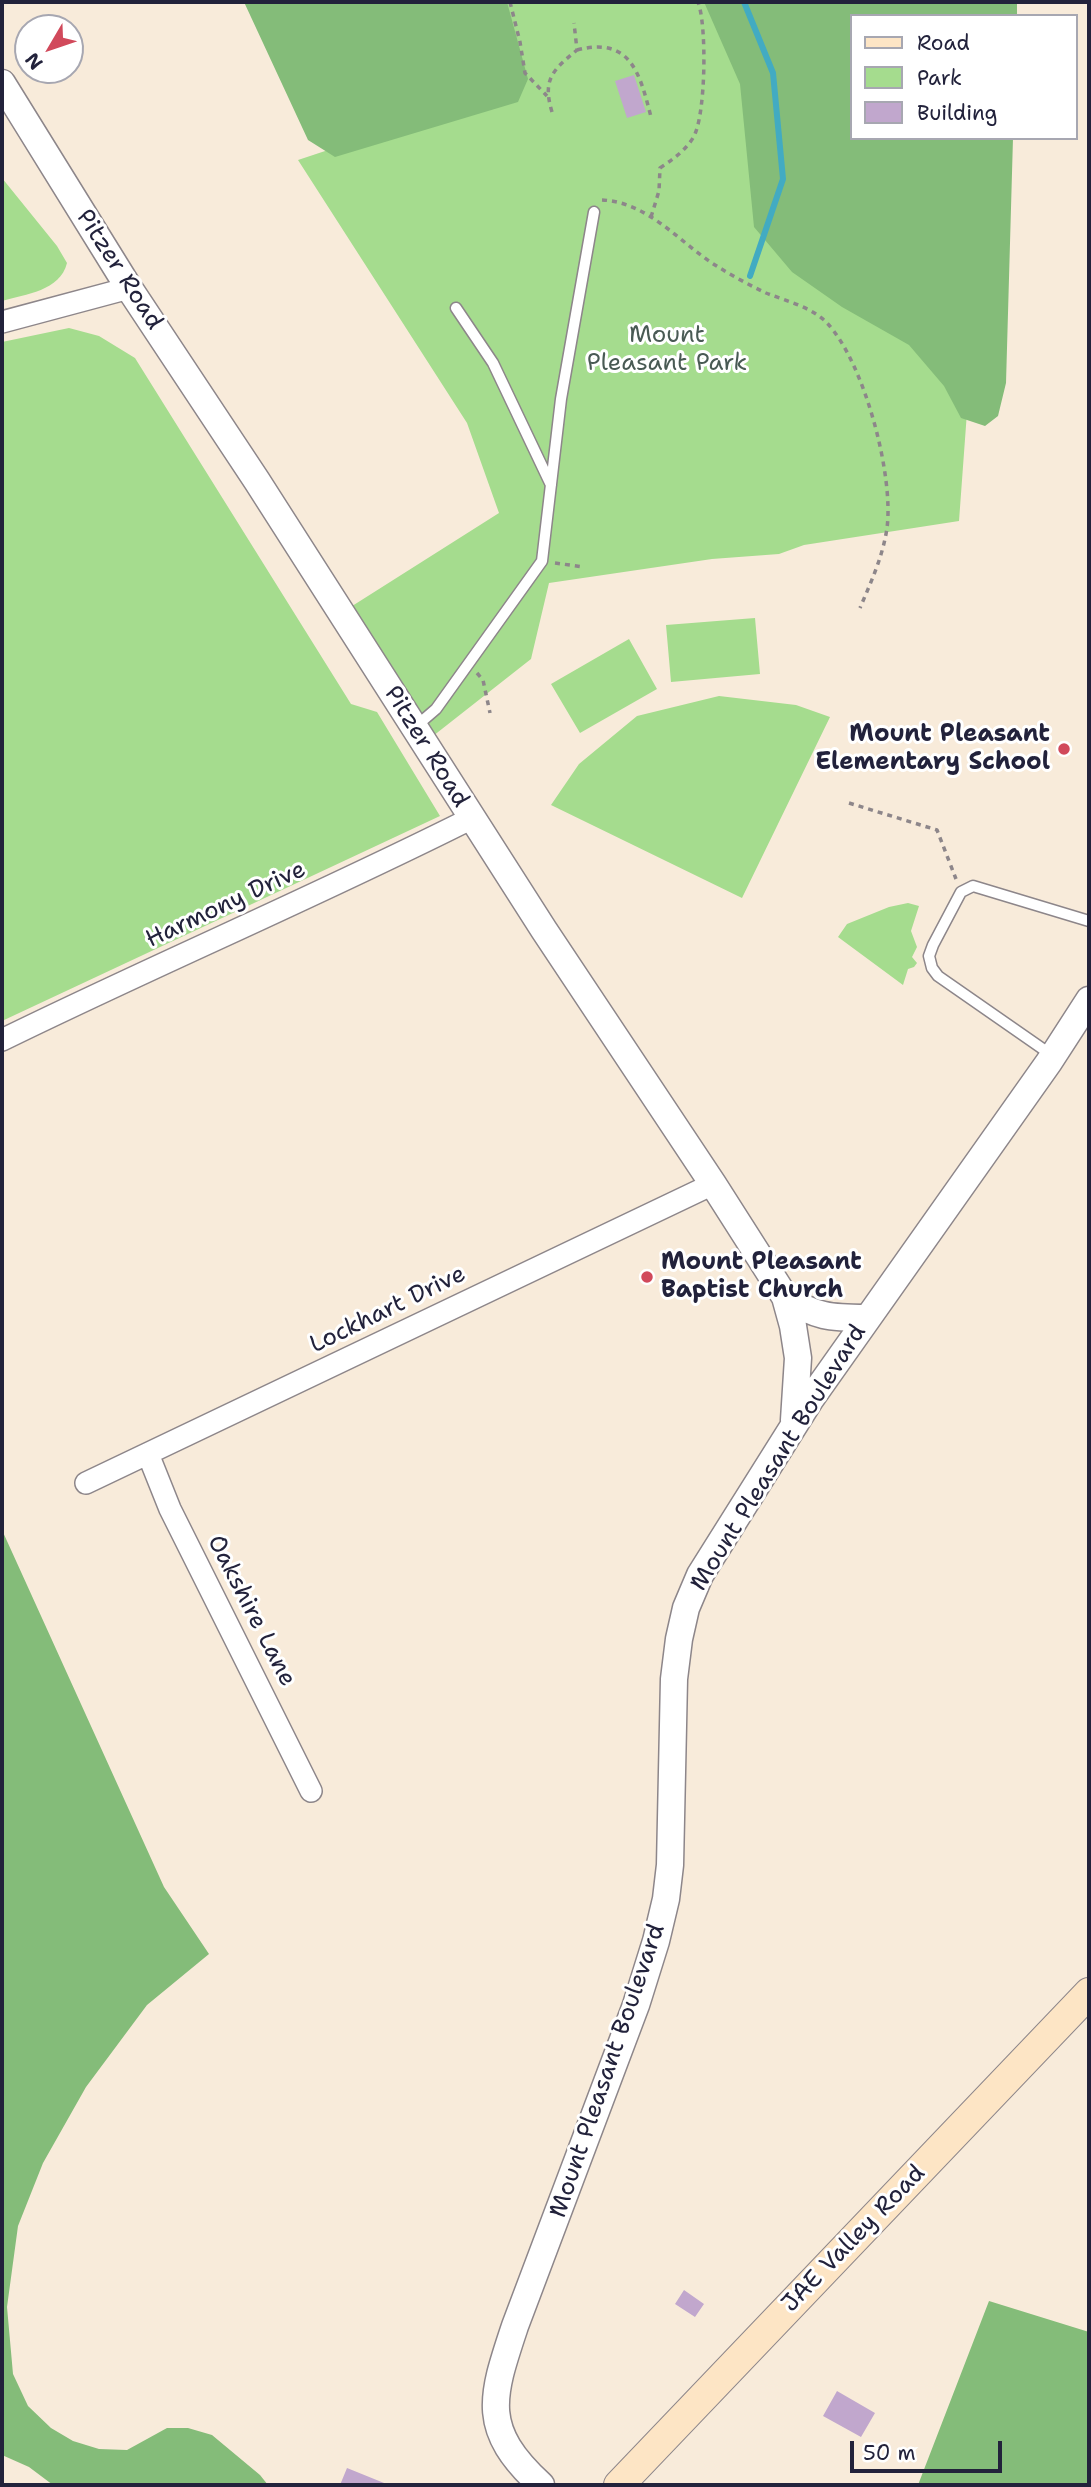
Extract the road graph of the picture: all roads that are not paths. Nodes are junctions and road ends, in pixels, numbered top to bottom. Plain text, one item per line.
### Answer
1 (2, 83) edge
2 (594, 212) dead end
3 (130, 288) junction
4 (456, 307) dead end
5 (2, 322) edge
6 (551, 485) junction
7 (414, 728) junction
8 (472, 818) junction
9 (1089, 921) edge
10 (1089, 1000) edge
11 (2, 1040) edge
12 (1053, 1056) junction
13 (713, 1184) junction
14 (785, 1297) junction
15 (866, 1318) junction
16 (794, 1426) junction
17 (148, 1454) junction
18 (86, 1483) dead end
19 (311, 1791) dead end
20 (1089, 1993) edge
21 (541, 2485) edge
22 (619, 2485) edge

1 - 3 street, Pitzer Road
2 - 6 lane
3 - 5 street
3 - 7 street, Pitzer Road
4 - 6 lane
6 - 7 lane
7 - 8 street, Pitzer Road
8 - 11 street, Harmony Drive
8 - 13 street, Pitzer Road
9 - 12 lane
10 - 12 street, Mount Pleasant Boulevard
12 - 15 street, Mount Pleasant Boulevard
13 - 14 street, Pitzer Road
13 - 17 street, Lockhart Drive
14 - 15 street
14 - 16 street, Pitzer Road
15 - 16 street, Mount Pleasant Boulevard
16 - 21 street, Mount Pleasant Boulevard
17 - 18 street, Lockhart Drive
17 - 19 street, Oakshire Lane
20 - 22 main road, JAE Valley Road

